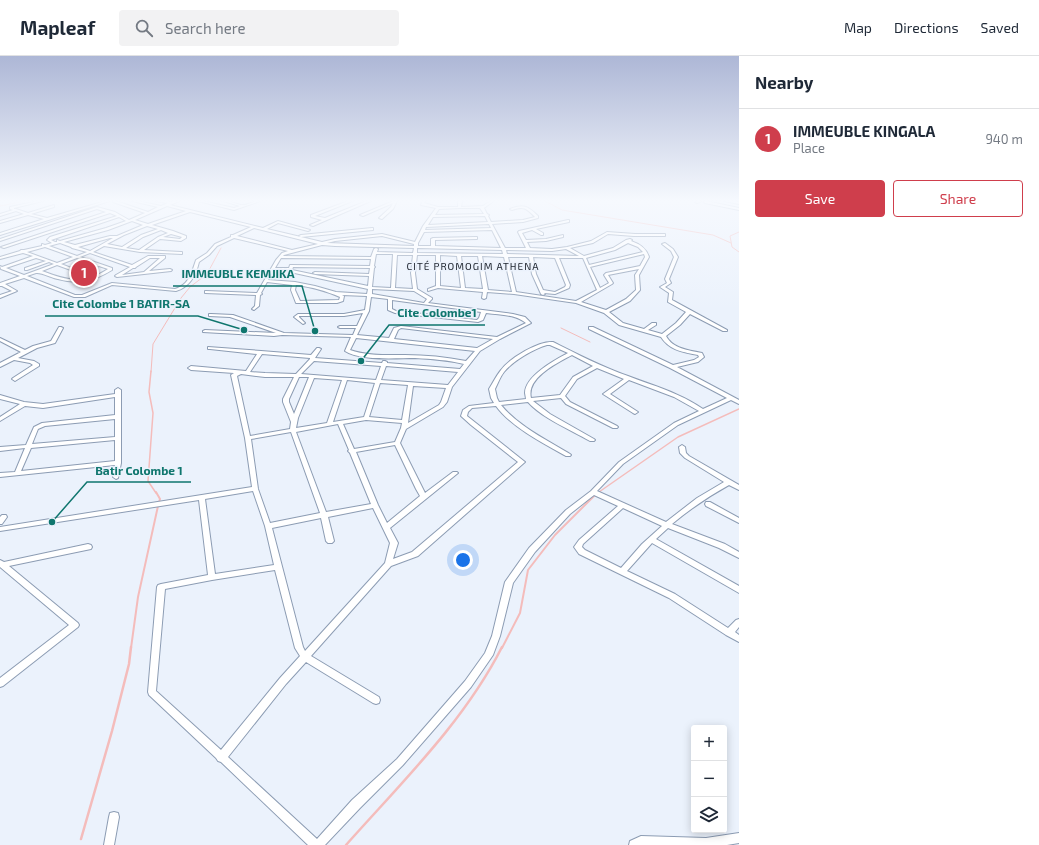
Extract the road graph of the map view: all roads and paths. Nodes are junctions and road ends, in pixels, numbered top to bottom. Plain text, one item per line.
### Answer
1 (10, 237) edge
2 (33, 237) edge
3 (55, 237) edge
4 (75, 237) edge
5 (112, 237) edge
6 (118, 237) edge
7 (141, 237) edge
8 (182, 237) edge
9 (231, 237) edge
10 (235, 237) edge
11 (298, 237) edge
12 (360, 237) edge
13 (391, 237) edge
14 (421, 237) edge
15 (498, 237) edge
16 (522, 237) edge
17 (559, 237) edge
18 (601, 237) edge
19 (633, 237) edge
20 (159, 238) joint
21 (476, 238) joint
22 (0, 240) edge
23 (58, 241) junction
24 (525, 241) junction
25 (627, 241) junction
26 (53, 242) junction
27 (324, 244) junction
28 (664, 244) dead end
29 (43, 245) junction
30 (104, 245) junction
31 (416, 245) junction
32 (377, 246) junction
33 (1, 247) edge
34 (73, 247) junction
35 (433, 247) junction
36 (123, 248) junction
37 (480, 248) junction
38 (567, 248) junction
39 (504, 249) junction
40 (529, 250) junction
41 (22, 251) junction
42 (140, 251) junction
43 (292, 251) junction
44 (90, 252) junction
45 (646, 252) junction
46 (15, 253) junction
47 (181, 253) dead end
48 (375, 253) junction
49 (395, 253) junction
50 (415, 253) junction
51 (438, 254) junction
52 (458, 254) junction
53 (480, 255) junction
54 (37, 256) junction
55 (506, 256) junction
56 (531, 256) junction
57 (556, 256) junction
58 (77, 257) junction
59 (279, 257) junction
60 (584, 257) junction
61 (0, 258) edge
62 (373, 258) junction
63 (50, 260) junction
64 (58, 263) junction
65 (99, 265) junction
66 (588, 266) junction
67 (134, 267) junction
68 (372, 267) junction
69 (641, 267) junction
70 (1, 268) edge
71 (26, 269) dead end
72 (273, 269) junction
73 (290, 269) junction
74 (170, 270) dead end
75 (38, 271) junction
76 (146, 272) junction
77 (297, 273) junction
78 (371, 275) junction
79 (23, 277) junction
80 (63, 280) junction
81 (267, 281) junction
82 (295, 283) junction
83 (669, 283) junction
84 (1, 285) edge
85 (49, 286) junction
86 (438, 287) junction
87 (370, 288) junction
88 (463, 288) junction
89 (392, 289) junction
90 (415, 290) junction
91 (429, 290) dead end
92 (486, 290) junction
93 (599, 290) junction
94 (542, 291) junction
95 (206, 292) dead end
96 (671, 292) junction
97 (336, 293) junction
98 (514, 293) junction
99 (260, 294) junction
100 (369, 295) junction
101 (0, 297) edge
102 (544, 297) junction
103 (390, 298) junction
104 (484, 298) dead end
105 (577, 302) junction
106 (426, 304) junction
107 (254, 309) dead end
108 (367, 310) junction
109 (484, 311) junction
110 (606, 312) junction
111 (689, 312) junction
112 (211, 316) dead end
113 (303, 323) dead end
114 (654, 324) dead end
115 (340, 327) dead end
116 (359, 327) junction
117 (61, 328) dead end
118 (591, 328) dead end
119 (725, 330) dead end
120 (206, 331) dead end
121 (644, 331) junction
122 (283, 334) junction
123 (355, 336) junction
124 (663, 336) junction
125 (498, 338) junction
126 (0, 339) edge
127 (391, 340) junction
128 (210, 348) dead end
129 (319, 349) dead end
130 (478, 350) junction
131 (25, 352) junction
132 (261, 352) junction
133 (572, 353) junction
134 (387, 356) junction
135 (13, 358) junction
136 (312, 358) junction
137 (467, 363) junction
138 (1, 364) edge
139 (384, 365) junction
140 (597, 366) junction
141 (672, 367) junction
142 (191, 368) dead end
143 (461, 371) junction
144 (243, 373) junction
145 (297, 376) junction
146 (312, 376) junction
147 (627, 378) junction
148 (15, 379) dead end
149 (345, 379) junction
150 (378, 381) junction
151 (411, 384) junction
152 (449, 387) junction
153 (562, 396) junction
154 (0, 397) edge
155 (731, 398) junction
156 (529, 400) junction
157 (739, 402) edge
158 (497, 403) junction
159 (24, 404) junction
160 (703, 411) junction
161 (635, 412) dead end
162 (117, 417) junction
163 (366, 418) junction
164 (0, 419) edge
165 (294, 422) junction
166 (340, 422) junction
167 (329, 424) junction
168 (404, 425) junction
169 (615, 427) dead end
170 (293, 430) junction
171 (118, 438) junction
172 (248, 438) junction
173 (592, 440) dead end
174 (397, 443) junction
175 (682, 447) dead end
176 (27, 448) junction
177 (0, 449) edge
178 (351, 451) junction
179 (568, 455) dead end
180 (118, 463) junction
181 (455, 473) dead end
182 (17, 474) junction
183 (0, 475) edge
184 (116, 477) dead end
185 (729, 482) junction
186 (739, 488) edge
187 (255, 489) junction
188 (592, 492) junction
189 (424, 497) junction
190 (202, 498) junction
191 (708, 504) dead end
192 (375, 505) junction
193 (622, 505) junction
194 (324, 515) junction
195 (739, 521) edge
196 (667, 525) junction
197 (268, 526) junction
198 (386, 527) junction
199 (0, 528) edge
200 (652, 540) junction
201 (330, 541) dead end
202 (88, 547) dead end
203 (739, 555) edge
204 (1, 564) edge
205 (388, 564) junction
206 (277, 567) junction
207 (622, 572) junction
208 (212, 577) junction
209 (739, 590) edge
210 (739, 622) edge
211 (729, 633) junction
212 (739, 639) edge
213 (305, 657) junction
214 (0, 683) edge
215 (376, 700) dead end
216 (221, 758) junction
217 (114, 817) dead end
218 (739, 838) edge
219 (109, 845) edge
220 (317, 845) edge
221 (634, 845) edge

1 - 22 street
2 - 33 street
3 - 26 street
4 - 23 street
5 - 34 street
6 - 30 street
7 - 36 street
8 - 20 street
9 - 85 street
10 - 43 street
11 - 27 street
12 - 27 street
13 - 31 street
14 - 31 street
15 - 39 street
16 - 24 street
17 - 24 street
18 - 38 street
19 - 25 street
20 - 42 street
21 - 35 street
21 - 37 street
23 - 26 street
23 - 34 street
24 - 40 street
25 - 45 street
25 - 60 street
26 - 29 street
27 - 32 street
27 - 43 street
28 - 83 street
29 - 41 street
29 - 58 street
30 - 36 street
30 - 44 street
31 - 32 street
31 - 35 street
31 - 50 street
32 - 48 street
33 - 46 street
34 - 44 street
35 - 37 street
36 - 42 street
37 - 39 street
38 - 40 street
38 - 60 street
39 - 40 street
39 - 55 street
41 - 46 street
41 - 54 street
42 - 47 street
43 - 59 street
44 - 58 street
44 - 67 street
45 - 66 street
45 - 69 street
46 - 61 street
48 - 49 street
48 - 62 street
49 - 50 street
49 - 89 street
50 - 51 street
50 - 90 street
51 - 52 street
51 - 86 street
52 - 53 street
52 - 88 street
53 - 55 street
53 - 92 street
54 - 63 street
54 - 70 street
55 - 56 street
55 - 98 street
56 - 57 street
56 - 94 street
57 - 60 street
57 - 94 street
58 - 64 street
58 - 65 street
59 - 62 street
59 - 72 street
60 - 66 street
62 - 68 street
63 - 64 street
63 - 71 street
64 - 65 street
64 - 75 street
65 - 80 street
66 - 93 street
67 - 76 street
67 - 76 street
68 - 73 street
68 - 78 street
69 - 93 street
69 - 110 street
70 - 79 street
72 - 73 street
72 - 81 street
73 - 77 street
74 - 76 street
75 - 79 street
75 - 80 street
77 - 78 street
77 - 87 street
78 - 87 street
79 - 84 street
79 - 85 street
80 - 85 street
81 - 82 street
81 - 99 street
82 - 97 street
82 - 97 street
83 - 96 street
83 - 96 street
84 - 101 street
86 - 88 street
86 - 91 street
87 - 89 street
87 - 100 street
88 - 92 street
89 - 90 street
90 - 106 street
92 - 98 street
92 - 104 street
93 - 105 street
94 - 102 street
95 - 99 street
96 - 111 street
97 - 100 street
98 - 102 street
99 - 107 street
100 - 103 street
100 - 108 street
102 - 105 street
103 - 106 street
103 - 109 street
105 - 110 street
106 - 109 street
108 - 113 street
108 - 116 street
109 - 125 street
110 - 121 street
111 - 119 street
111 - 124 street
112 - 122 street
114 - 121 street
115 - 116 street
116 - 123 street
117 - 131 street
118 - 141 street
120 - 122 street
121 - 124 street
122 - 123 street
123 - 127 street
123 - 134 street
124 - 141 street
125 - 127 street
125 - 130 street
126 - 131 street
127 - 130 street
128 - 132 street
129 - 136 street
130 - 137 street
131 - 135 street
132 - 136 street
132 - 144 street
133 - 140 street
133 - 156 street
133 - 158 street
134 - 137 street
134 - 139 street
135 - 138 street
135 - 148 street
136 - 139 street
136 - 145 street
137 - 143 street
139 - 143 street
139 - 150 street
140 - 147 street
140 - 153 street
141 - 155 street
142 - 144 street
143 - 152 street
144 - 145 street
144 - 172 street
145 - 146 street
145 - 165 street
146 - 149 street
146 - 165 street
147 - 160 street
147 - 161 street
149 - 150 street
149 - 167 street
150 - 151 street
150 - 163 street
151 - 152 street
151 - 168 street
152 - 168 street
153 - 156 street
153 - 169 street
154 - 159 street
155 - 157 street
155 - 160 street
156 - 158 street
156 - 173 street
158 - 179 street
158 - 205 street
159 - 162 street
159 - 164 street
160 - 188 street
162 - 171 street
162 - 176 street
163 - 166 street
163 - 168 street
165 - 170 street
166 - 167 street
166 - 178 street
167 - 170 street
168 - 174 street
170 - 172 street
170 - 194 street
171 - 176 street
171 - 180 street
172 - 187 street
174 - 178 street
174 - 189 street
175 - 185 street
176 - 177 street
176 - 182 street
178 - 192 street
180 - 182 street
180 - 184 street
181 - 189 street
182 - 183 street
185 - 186 street
185 - 196 street
187 - 190 street
187 - 197 street
188 - 193 street
188 - 220 street
189 - 198 street
190 - 199 street
190 - 208 street
191 - 195 street
192 - 194 street
192 - 198 street
193 - 196 street
193 - 207 street
194 - 197 street
194 - 201 street
196 - 200 street
196 - 203 street
197 - 206 street
198 - 205 street
200 - 207 street
200 - 209 street
202 - 204 street
204 - 214 street
205 - 213 street
206 - 208 street
206 - 213 street
207 - 211 street
208 - 216 street
210 - 211 street
211 - 212 street
213 - 215 street
213 - 216 street
216 - 220 street
217 - 219 street
218 - 221 street

